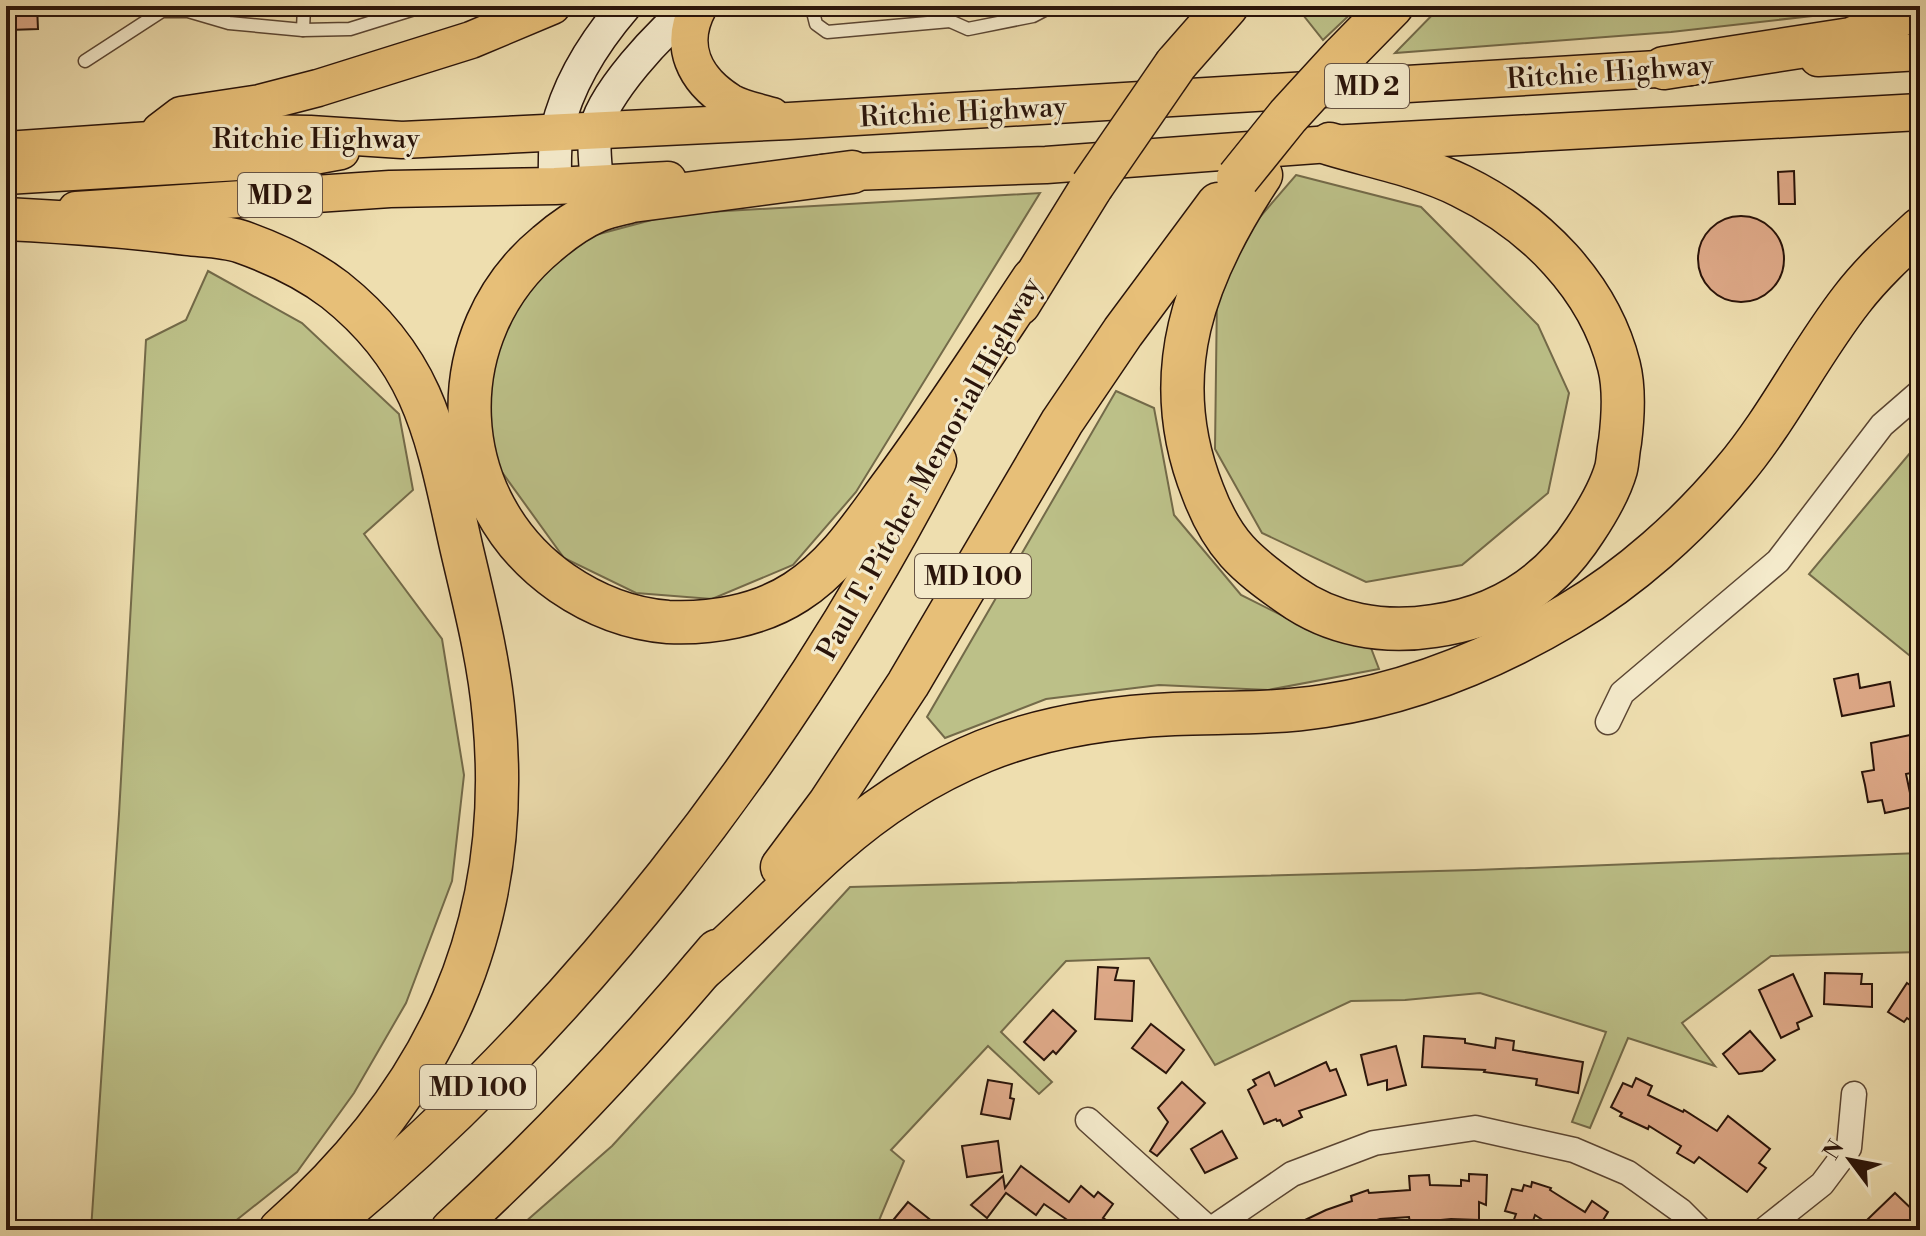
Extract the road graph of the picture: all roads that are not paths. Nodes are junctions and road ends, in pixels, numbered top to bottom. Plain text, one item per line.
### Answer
1 (304, 6) edge
2 (424, 6) edge
3 (552, 6) edge
4 (625, 6) edge
5 (693, 6) edge
6 (699, 6) edge
7 (818, 6) edge
8 (944, 6) edge
9 (1221, 6) edge
10 (1227, 6) edge
11 (1392, 6) edge
12 (1914, 6) edge
13 (1054, 7) edge
14 (188, 9) edge
15 (950, 21) junction
16 (303, 30) junction
17 (1920, 52) edge
18 (85, 61) dead end
19 (1176, 64) junction
20 (1664, 68) junction
21 (1920, 112) edge
22 (789, 121) junction
23 (595, 131) junction
24 (557, 132) junction
25 (402, 140) junction
26 (148, 141) junction
27 (1330, 144) junction
28 (6, 150) edge
29 (852, 172) junction
30 (6, 176) edge
31 (1250, 177) junction
32 (597, 184) junction
33 (555, 186) junction
34 (6, 217) edge
35 (1920, 229) edge
36 (1033, 279) junction
37 (1920, 392) edge
38 (1608, 722) dead end
39 (701, 970) junction
40 (1854, 1094) dead end
41 (1088, 1120) dead end
42 (280, 1230) edge
43 (322, 1230) edge
44 (452, 1230) edge
45 (1210, 1230) edge
46 (1700, 1230) edge
47 (1764, 1230) edge

1 - 16 lane
2 - 16 lane
3 - 26 main road
4 - 24 main road
5 - 23 main road
6 - 22 main road
7 - 15 lane
8 - 15 lane
9 - 19 highway, Paul T. Pitcher Memorial Highway / MD 100
10 - 19 highway
11 - 31 highway, MD 100, bridge
12 - 20 highway
13 - 15 lane
14 - 16 lane
14 - 18 lane
17 - 20 main road, Ritchie Highway / MD 2
19 - 36 highway, Paul T. Pitcher Memorial Highway / MD 100, bridge
20 - 22 main road, Ritchie Highway / MD 2
21 - 27 main road, Ritchie Highway / MD 2
22 - 23 main road, Ritchie Highway / MD 2
23 - 24 main road, Ritchie Highway / MD 2
23 - 32 main road
24 - 25 main road, Ritchie Highway / MD 2
24 - 33 main road
25 - 26 main road, Ritchie Highway / MD 2
25 - 30 main road
26 - 28 main road, Ritchie Highway / MD 2
27 - 29 main road, Ritchie Highway / MD 2
27 - 31 highway
29 - 32 main road, Ritchie Highway / MD 2
29 - 36 highway
31 - 39 highway, MD 100
32 - 33 main road, Ritchie Highway / MD 2
33 - 34 main road, Ritchie Highway / MD 2
34 - 42 highway
35 - 39 highway
36 - 43 highway, Paul T. Pitcher Memorial Highway / MD 100
37 - 38 street
39 - 44 highway, MD 100
40 - 47 street
41 - 45 street
45 - 46 street

